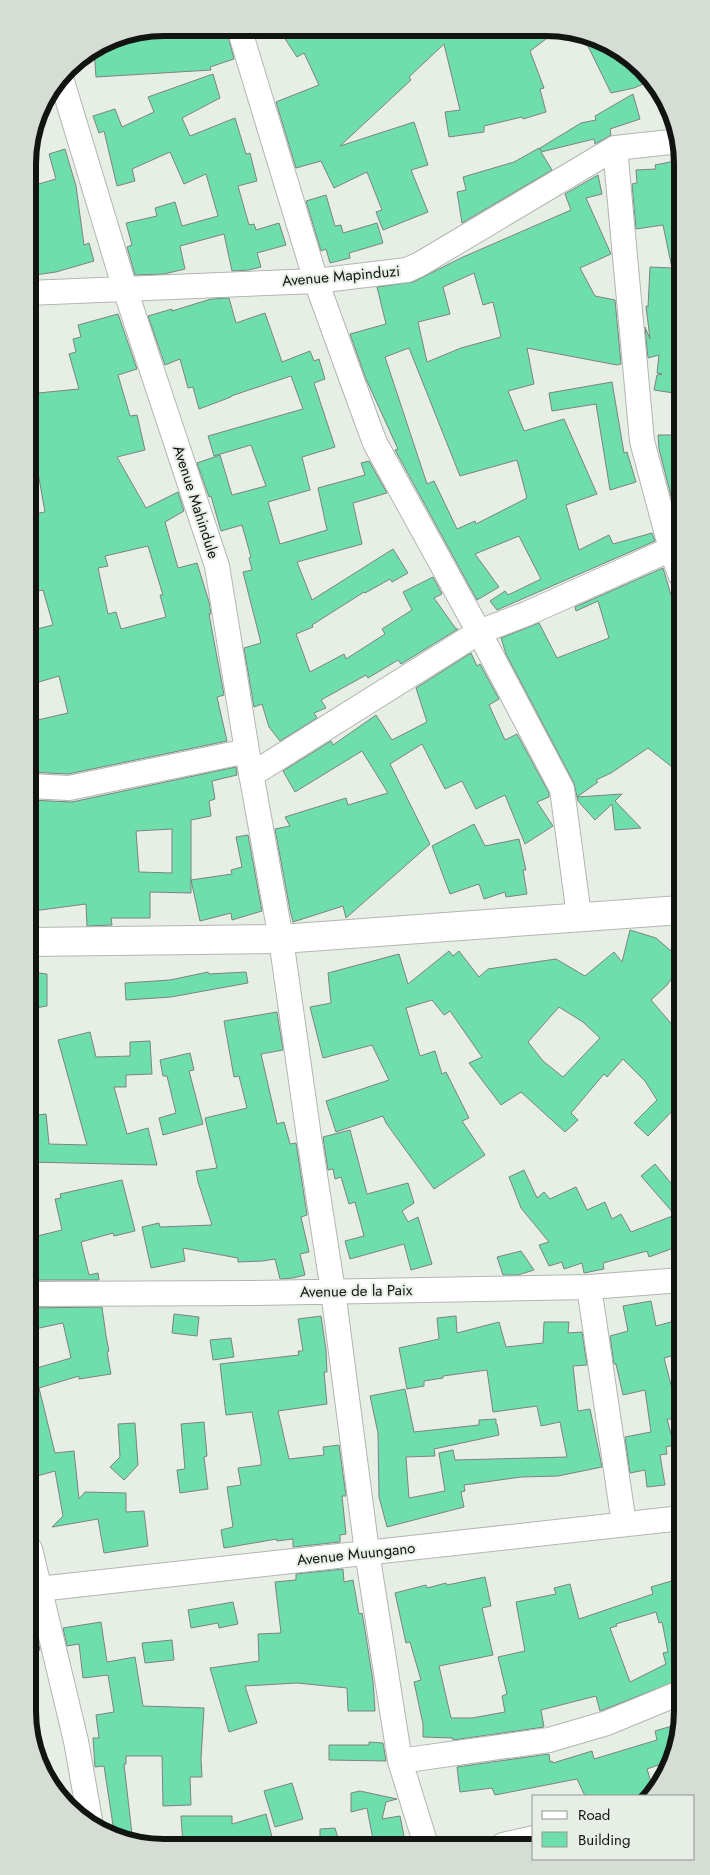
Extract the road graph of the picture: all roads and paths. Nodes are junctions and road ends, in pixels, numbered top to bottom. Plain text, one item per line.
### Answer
1 (241, 36) edge
2 (63, 86) edge
3 (672, 143) edge
4 (615, 148) junction
5 (316, 281) junction
6 (125, 289) junction
7 (37, 293) edge
8 (674, 540) edge
9 (674, 548) edge
10 (479, 632) junction
11 (247, 751) junction
12 (251, 775) junction
13 (37, 786) edge
14 (674, 910) edge
15 (580, 916) junction
16 (281, 939) junction
17 (36, 942) edge
18 (673, 1281) edge
19 (588, 1287) junction
20 (333, 1291) junction
21 (36, 1294) edge
22 (673, 1519) edge
23 (624, 1524) junction
24 (367, 1552) junction
25 (36, 1590) edge
26 (36, 1597) edge
27 (673, 1696) edge
28 (400, 1761) junction
29 (89, 1814) edge
30 (424, 1839) edge

1 - 5 street
2 - 6 street, Avenue Mahindule
3 - 4 street, Avenue Mapinduzi
4 - 5 street, Avenue Mapinduzi
4 - 8 street
5 - 6 street, Avenue Mapinduzi
5 - 10 street
6 - 7 street, Avenue Mapinduzi
6 - 11 street, Avenue Mahindule
9 - 10 street
10 - 12 street
10 - 15 street
11 - 12 street, Avenue Mahindule
11 - 13 street
12 - 16 street, Avenue Mahindule
14 - 15 main road
15 - 16 main road
16 - 17 main road
16 - 20 street, Avenue Mahindule
18 - 19 street, Avenue de la Paix
19 - 20 street, Avenue de la Paix
19 - 23 street
20 - 21 street, Avenue de la Paix
20 - 24 street, Avenue Mahindule
22 - 23 street, Avenue Muungano
23 - 24 street, Avenue Muungano
24 - 25 street, Avenue Muungano
24 - 28 street, Avenue Mahindule
26 - 29 street
27 - 28 street
28 - 30 street, Avenue Mahindule

